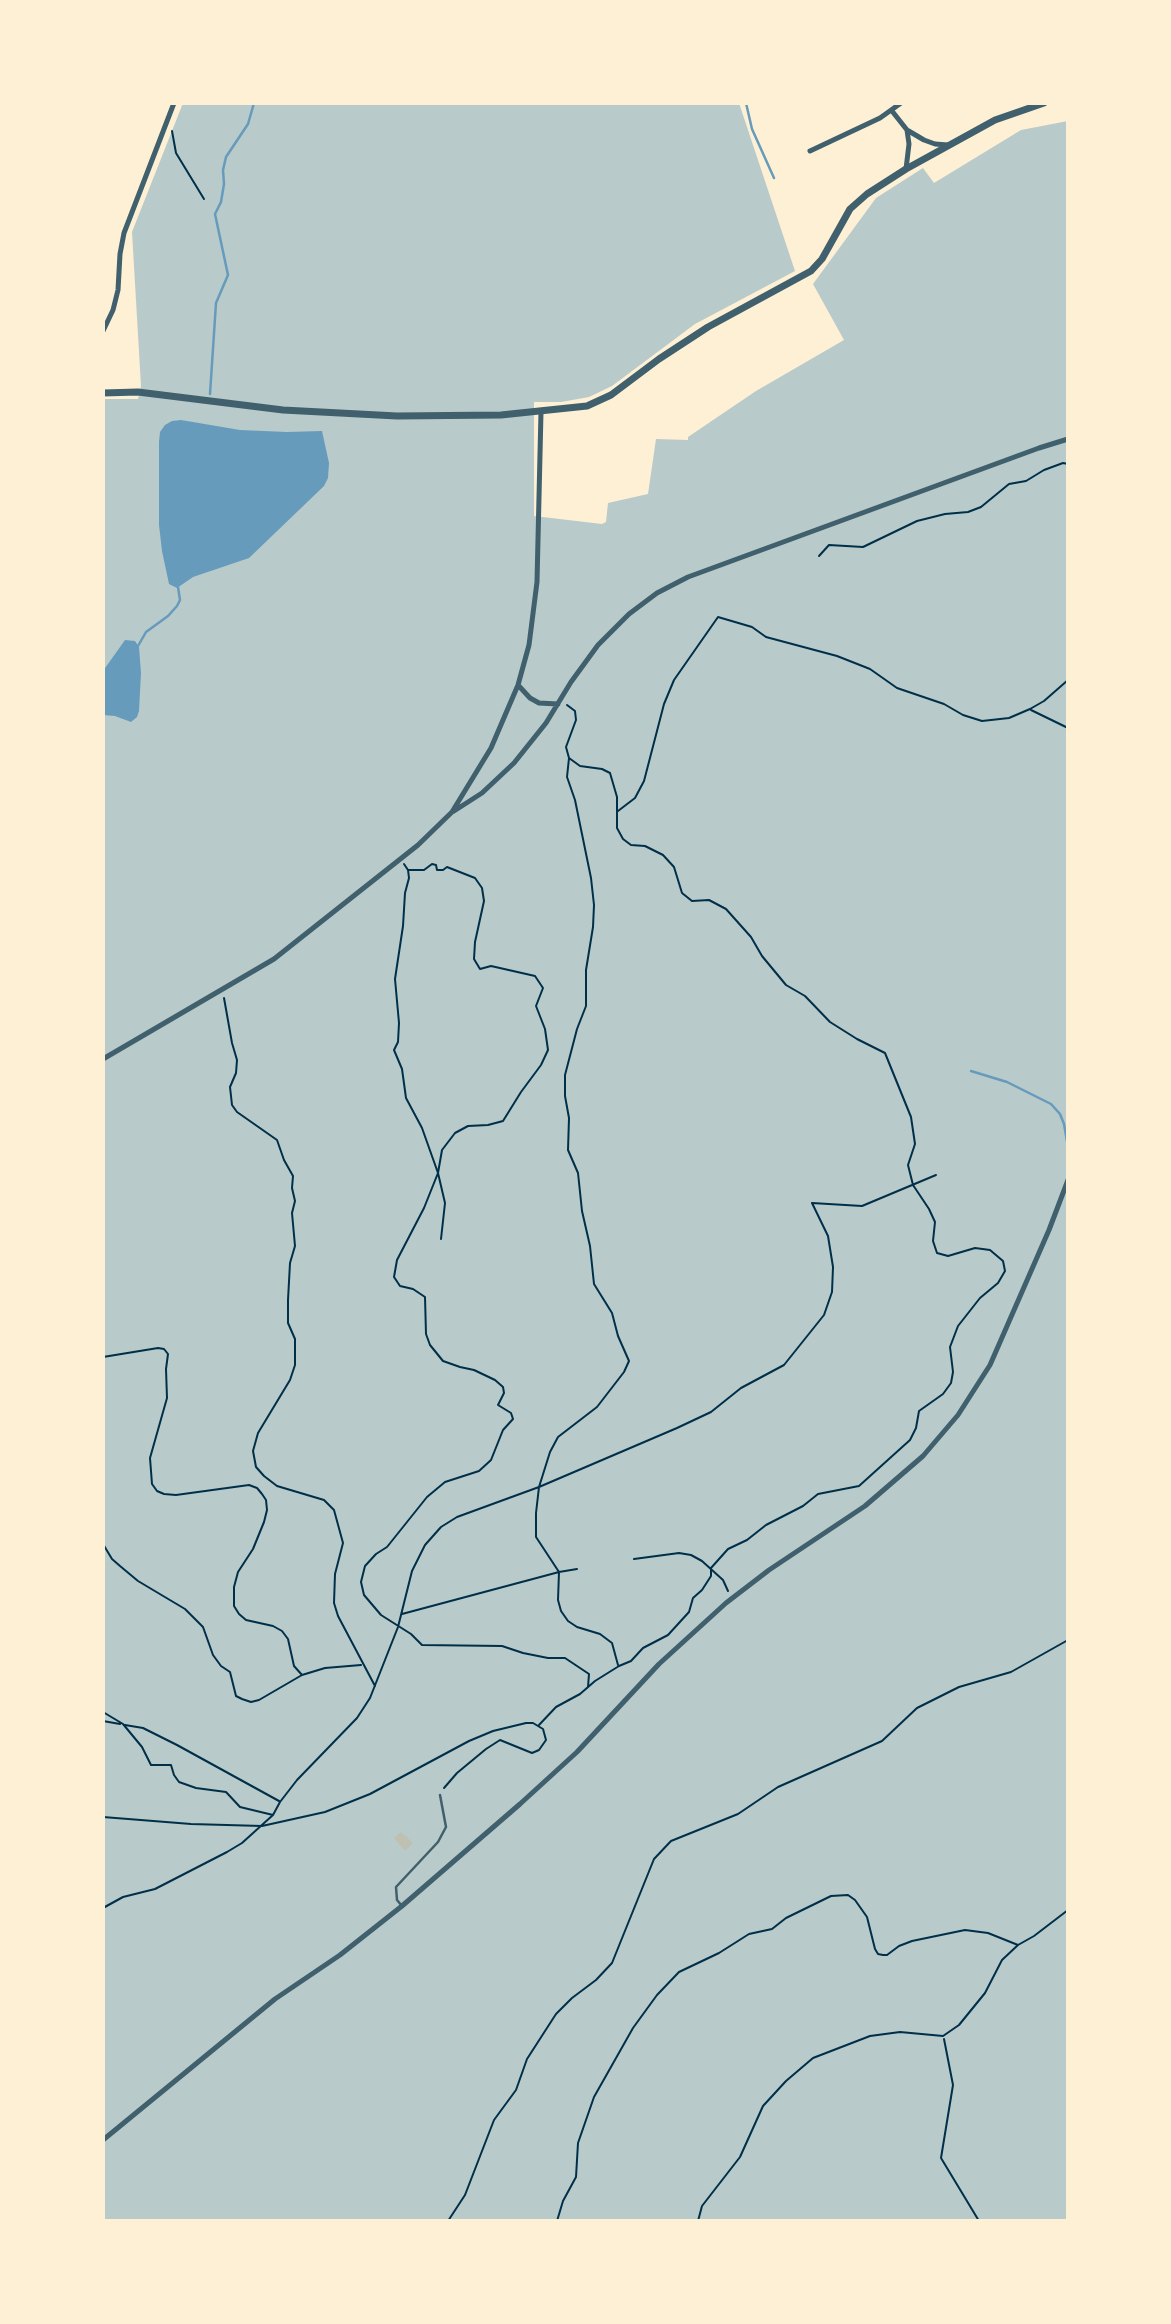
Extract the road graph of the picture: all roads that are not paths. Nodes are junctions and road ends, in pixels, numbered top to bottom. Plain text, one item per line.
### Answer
1 (174, 103) edge
2 (901, 103) edge
3 (1044, 103) edge
4 (892, 111) junction
5 (907, 130) junction
6 (948, 145) junction
7 (810, 151) dead end
8 (906, 169) junction
9 (103, 331) edge
10 (103, 393) edge
11 (541, 412) junction
12 (1068, 439) edge
13 (518, 685) junction
14 (558, 704) junction
15 (452, 812) junction
16 (103, 1059) edge
17 (1068, 1180) edge
18 (440, 1795) road end
19 (402, 1906) junction
20 (103, 2140) edge

1 - 9 street
2 - 4 street
3 - 6 street
4 - 5 street
4 - 7 street
5 - 6 street
5 - 8 street
6 - 8 street
8 - 11 street
10 - 11 street
11 - 13 street
12 - 14 street
13 - 14 street
13 - 15 street
14 - 15 street
15 - 16 street
17 - 19 street
18 - 19 lane
19 - 20 street

